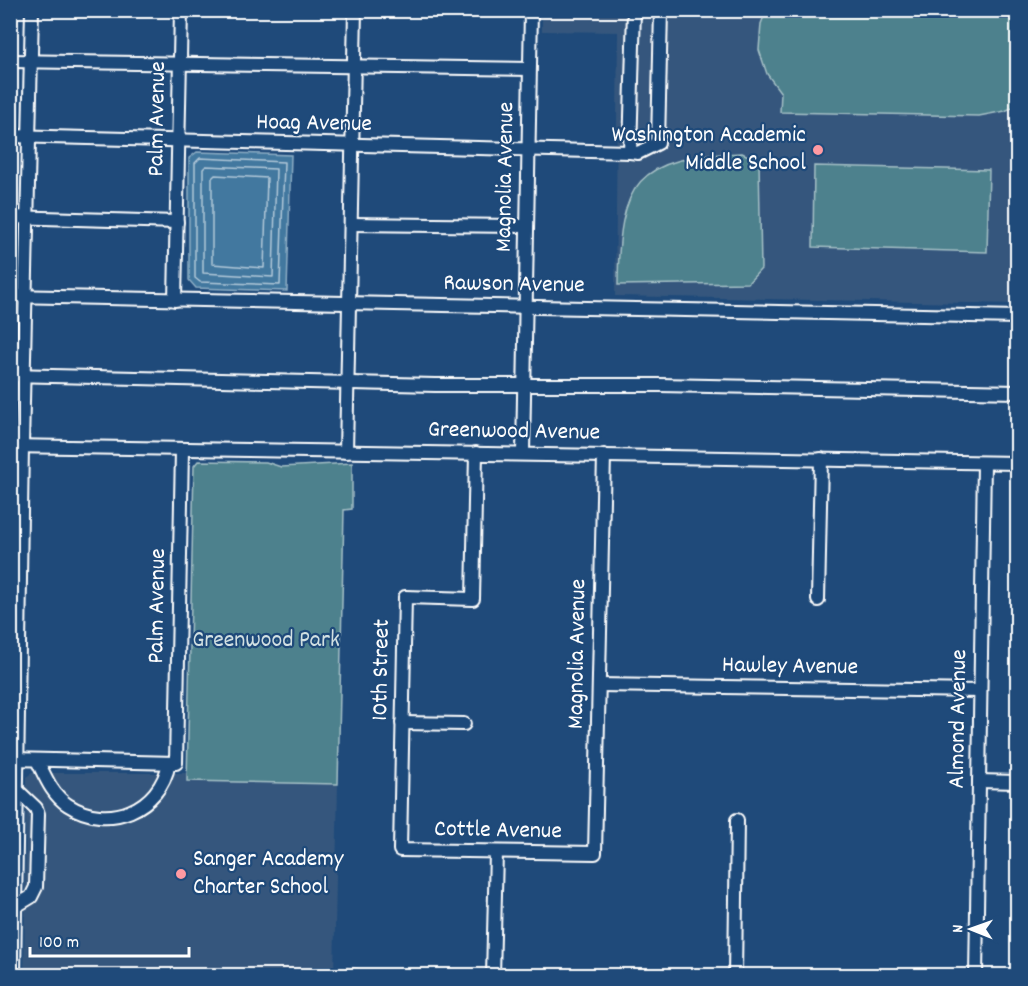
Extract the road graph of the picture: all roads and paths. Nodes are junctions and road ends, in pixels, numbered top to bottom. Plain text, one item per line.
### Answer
1 (32, 10) edge
2 (181, 10) edge
3 (355, 10) edge
4 (531, 10) edge
5 (633, 10) edge
6 (661, 10) edge
7 (10, 61) edge
8 (31, 61) junction
9 (180, 62) junction
10 (354, 68) junction
11 (529, 69) junction
12 (10, 136) edge
13 (29, 137) junction
14 (178, 142) junction
15 (353, 146) junction
16 (528, 148) junction
17 (630, 152) junction
18 (10, 217) edge
19 (26, 218) junction
20 (177, 222) junction
21 (351, 224) junction
22 (526, 226) junction
23 (10, 296) edge
24 (24, 296) junction
25 (175, 300) junction
26 (349, 303) junction
27 (525, 306) junction
28 (1017, 317) edge
29 (17, 375) edge
30 (348, 383) junction
31 (524, 384) junction
32 (1017, 392) edge
33 (16, 446) edge
34 (182, 450) junction
35 (346, 452) junction
36 (476, 453) junction
37 (523, 453) junction
38 (604, 455) junction
39 (821, 459) junction
40 (984, 463) junction
41 (1017, 463) edge
42 (818, 600) dead end
43 (599, 685) junction
44 (981, 691) junction
45 (402, 723) junction
46 (464, 724) dead end
47 (14, 759) edge
48 (37, 760) junction
49 (173, 763) junction
50 (979, 781) junction
51 (1017, 782) edge
52 (18, 791) junction
53 (737, 820) dead end
54 (400, 850) joint
55 (496, 852) junction
56 (595, 853) joint
57 (16, 906) junction
58 (14, 975) edge
59 (341, 975) edge
60 (356, 975) edge
61 (494, 975) edge
62 (735, 975) edge
63 (976, 975) edge

1 - 8 street
2 - 9 street, Palm Avenue
3 - 10 street
4 - 11 street, Magnolia Avenue
5 - 17 street
6 - 17 street
7 - 8 street
8 - 9 street
8 - 13 street
9 - 10 street
9 - 14 street, Palm Avenue
10 - 11 street
10 - 15 street
11 - 16 street, Magnolia Avenue
12 - 13 street, Hoag Avenue
13 - 14 street, Hoag Avenue
13 - 19 street
14 - 15 street, Hoag Avenue
14 - 20 street, Palm Avenue
15 - 16 street, Hoag Avenue
15 - 21 street
16 - 17 street, Hoag Avenue
16 - 22 street, Magnolia Avenue
18 - 19 street
19 - 20 street
19 - 24 street
20 - 25 street, Palm Avenue
21 - 22 street
21 - 26 street
22 - 27 street, Magnolia Avenue
23 - 24 street, Rawson Avenue
24 - 25 street, Rawson Avenue
24 - 29 street
25 - 26 street, Rawson Avenue
26 - 27 street, Rawson Avenue
26 - 30 street
27 - 28 street, Rawson Avenue
27 - 31 street, Magnolia Avenue
29 - 30 street
29 - 33 street
30 - 31 street
30 - 35 street
31 - 32 street
31 - 37 street, Magnolia Avenue
33 - 34 street, Greenwood Avenue
33 - 47 street
34 - 35 street, Greenwood Avenue
34 - 49 street, Palm Avenue
35 - 36 street, Greenwood Avenue
36 - 37 street, Greenwood Avenue
36 - 45 street, 10th Street
37 - 38 street, Greenwood Avenue
38 - 39 street, Greenwood Avenue
38 - 43 street, Magnolia Avenue
39 - 40 street, Greenwood Avenue
39 - 42 street
40 - 41 street, Greenwood Avenue
40 - 44 street, Almond Avenue
43 - 44 street, Hawley Avenue
43 - 56 street, Magnolia Avenue
44 - 50 street, Almond Avenue
45 - 46 street
45 - 54 street, 10th Street
47 - 48 street
47 - 52 street
48 - 49 street
48 - 49 street
50 - 51 street
50 - 63 street, Almond Avenue
52 - 57 street
52 - 57 street
53 - 62 street
54 - 55 street, Cottle Avenue
55 - 56 street, Cottle Avenue
55 - 61 street
57 - 58 street
59 - 60 street

